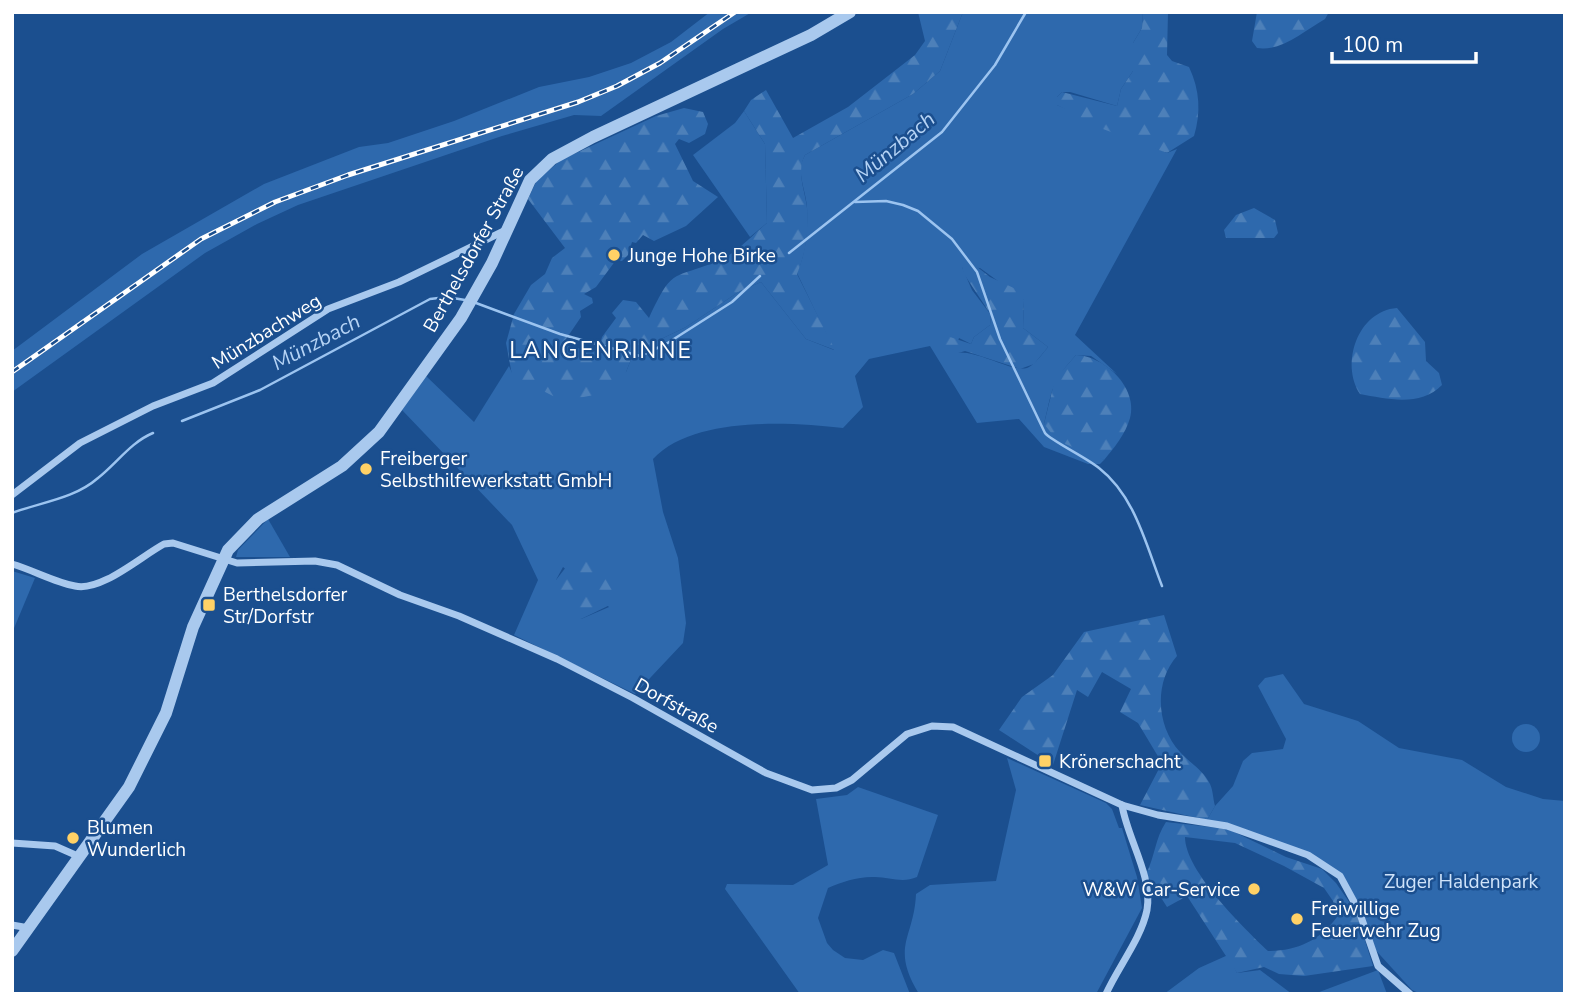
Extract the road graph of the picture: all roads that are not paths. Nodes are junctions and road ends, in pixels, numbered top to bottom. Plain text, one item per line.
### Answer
1 (850, 12) edge
2 (508, 228) junction
3 (12, 495) edge
4 (223, 559) junction
5 (12, 564) edge
6 (1122, 804) junction
7 (12, 843) edge
8 (80, 858) junction
9 (12, 925) edge
10 (29, 928) junction
11 (12, 951) edge
12 (1107, 994) edge
13 (1410, 994) edge

1 - 2 street, Berthelsdorfer Straße
2 - 3 street, Münzbachweg
2 - 4 street, Berthelsdorfer Straße
4 - 5 street, Dorfstraße
4 - 6 street, Dorfstraße
4 - 8 street, Berthelsdorfer Straße
6 - 12 street
6 - 13 street, Dorfstraße
7 - 8 street
8 - 10 street, Berthelsdorfer Straße
9 - 10 street
10 - 11 street, Berthelsdorfer Straße

